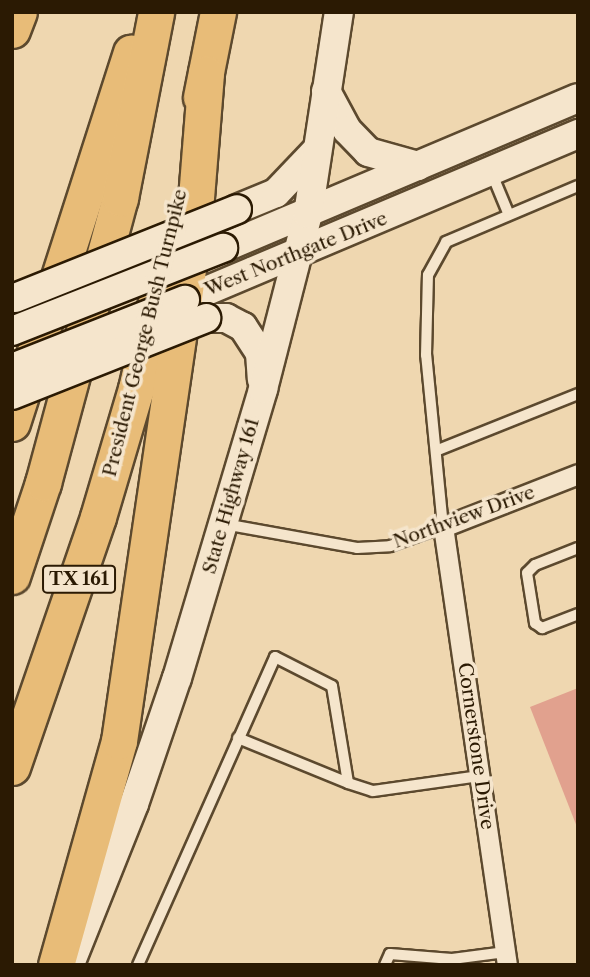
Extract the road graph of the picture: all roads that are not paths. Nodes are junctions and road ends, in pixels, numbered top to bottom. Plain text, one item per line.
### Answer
1 (19, 12) edge
2 (144, 12) edge
3 (156, 12) edge
4 (218, 12) edge
5 (340, 12) edge
6 (12, 30) edge
7 (206, 74) junction
8 (327, 91) junction
9 (578, 98) edge
10 (578, 134) edge
11 (317, 150) junction
12 (418, 166) junction
13 (491, 172) junction
14 (578, 186) edge
15 (308, 214) junction
16 (509, 215) junction
17 (298, 255) junction
18 (14, 298) edge
19 (12, 331) edge
20 (12, 368) edge
21 (263, 389) junction
22 (578, 394) edge
23 (12, 395) edge
24 (12, 423) edge
25 (438, 450) junction
26 (578, 474) edge
27 (224, 524) junction
28 (443, 527) junction
29 (578, 548) edge
30 (12, 576) edge
31 (578, 614) edge
32 (238, 738) junction
33 (12, 767) edge
34 (480, 776) junction
35 (348, 783) junction
36 (507, 959) edge
37 (56, 965) edge
38 (69, 965) edge
39 (138, 965) edge
40 (385, 965) edge

1 - 6 highway
2 - 24 highway
3 - 30 highway, TX 161
4 - 7 highway, President George Bush Turnpike / TX 161
5 - 8 main road, State Highway 161
7 - 33 highway, President George Bush Turnpike / TX 161
7 - 37 highway
8 - 11 main road, State Highway 161
8 - 12 main road
9 - 12 main road, West Northgate Drive
10 - 13 main road, West Northgate Drive
11 - 15 main road, State Highway 161
11 - 18 main road, bridge
12 - 15 main road, West Northgate Drive
13 - 16 lane
13 - 17 main road, West Northgate Drive
14 - 16 lane
15 - 17 main road, State Highway 161
15 - 19 main road, West Northgate Drive, bridge
16 - 25 lane
17 - 20 main road, West Northgate Drive, bridge
17 - 21 main road, State Highway 161
21 - 23 main road, bridge
21 - 27 main road, State Highway 161
22 - 25 lane
25 - 28 lane
26 - 28 street, Northview Drive
27 - 28 lane, Northview Drive
27 - 38 main road, State Highway 161
28 - 34 street, Cornerstone Drive
29 - 31 lane
32 - 35 lane
32 - 35 lane
32 - 39 lane
34 - 35 lane
34 - 36 street, Cornerstone Drive
36 - 40 lane

